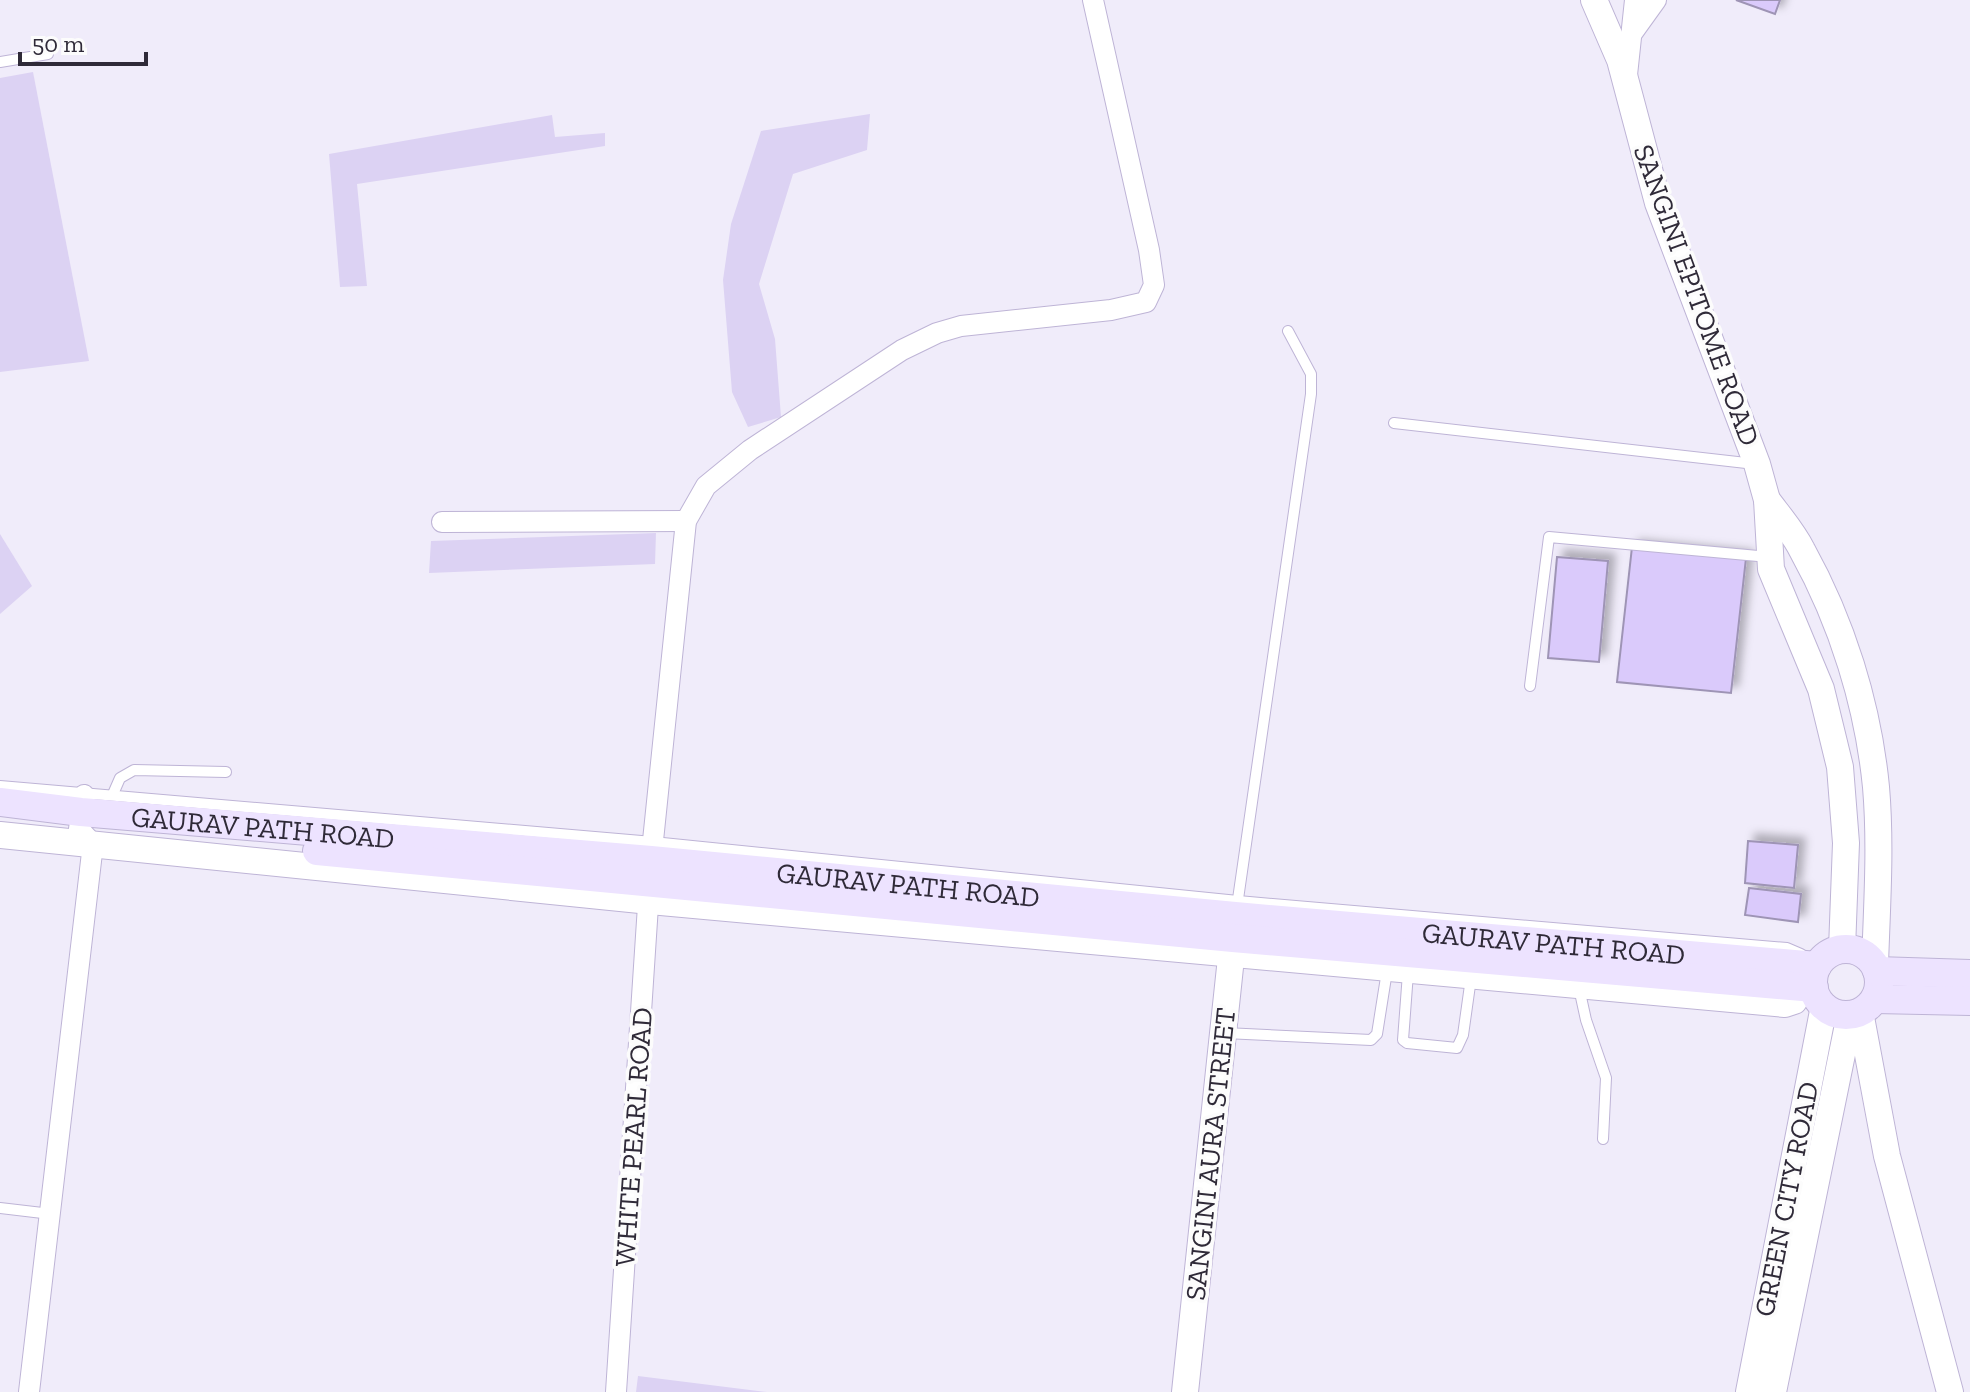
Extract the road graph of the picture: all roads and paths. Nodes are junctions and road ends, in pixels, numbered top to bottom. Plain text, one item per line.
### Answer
1 (1093, 0) edge
2 (1594, 0) edge
3 (1635, 0) edge
4 (1656, 0) edge
5 (1633, 32) junction
6 (48, 54) dead end
7 (0, 62) edge
8 (1626, 84) junction
9 (1288, 331) dead end
10 (1394, 423) dead end
11 (1757, 464) junction
12 (1767, 500) junction
13 (686, 521) junction
14 (442, 522) dead end
15 (1771, 558) junction
16 (1530, 686) dead end
17 (1871, 759) junction
18 (1840, 767) junction
19 (226, 772) dead end
20 (0, 786) edge
21 (113, 794) junction
22 (0, 802) edge
23 (84, 820) junction
24 (0, 822) edge
25 (0, 835) edge
26 (651, 871) junction
27 (1234, 927) junction
28 (1842, 949) joint
29 (1397, 970) junction
30 (1970, 974) edge
31 (1471, 976) junction
32 (1578, 986) junction
33 (1841, 987) junction
34 (1970, 1001) edge
35 (1223, 1033) junction
36 (1603, 1139) dead end
37 (0, 1208) edge
38 (51, 1214) junction
39 (29, 1392) edge
40 (616, 1392) edge
41 (1185, 1392) edge
42 (1749, 1392) edge
43 (1773, 1392) edge
44 (1950, 1392) edge

1 - 13 street
2 - 8 street, SANGINI EPITOME ROAD
3 - 5 street
4 - 5 street
5 - 8 street
6 - 7 lane
8 - 11 street, SANGINI EPITOME ROAD
9 - 27 lane
10 - 11 lane
11 - 12 street, SANGINI EPITOME ROAD
12 - 15 street
12 - 17 street
13 - 14 street
13 - 26 street, WHITE PEARL ROAD
15 - 16 lane
15 - 18 street
17 - 18 street
17 - 33 street
18 - 28 street
19 - 21 lane
20 - 23 lane
21 - 23 lane
21 - 26 lane
22 - 23 main road, GAURAV PATH ROAD
23 - 24 main road, GAURAV PATH ROAD
23 - 25 street
23 - 26 main road, GAURAV PATH ROAD
23 - 38 street
26 - 27 main road, GAURAV PATH ROAD
26 - 27 lane
26 - 40 street, WHITE PEARL ROAD
27 - 29 street
27 - 33 main road, GAURAV PATH ROAD
27 - 35 street, SANGINI AURA STREET
28 - 33 main road
29 - 31 street
29 - 31 lane
29 - 35 lane
30 - 33 main road, GAURAV PATH ROAD
31 - 32 street
32 - 33 street
32 - 36 lane
33 - 34 main road, GAURAV PATH ROAD
33 - 42 street, GREEN CITY ROAD
33 - 43 street, GREEN CITY ROAD
33 - 44 street
35 - 41 street, SANGINI AURA STREET
37 - 38 lane
38 - 39 street

